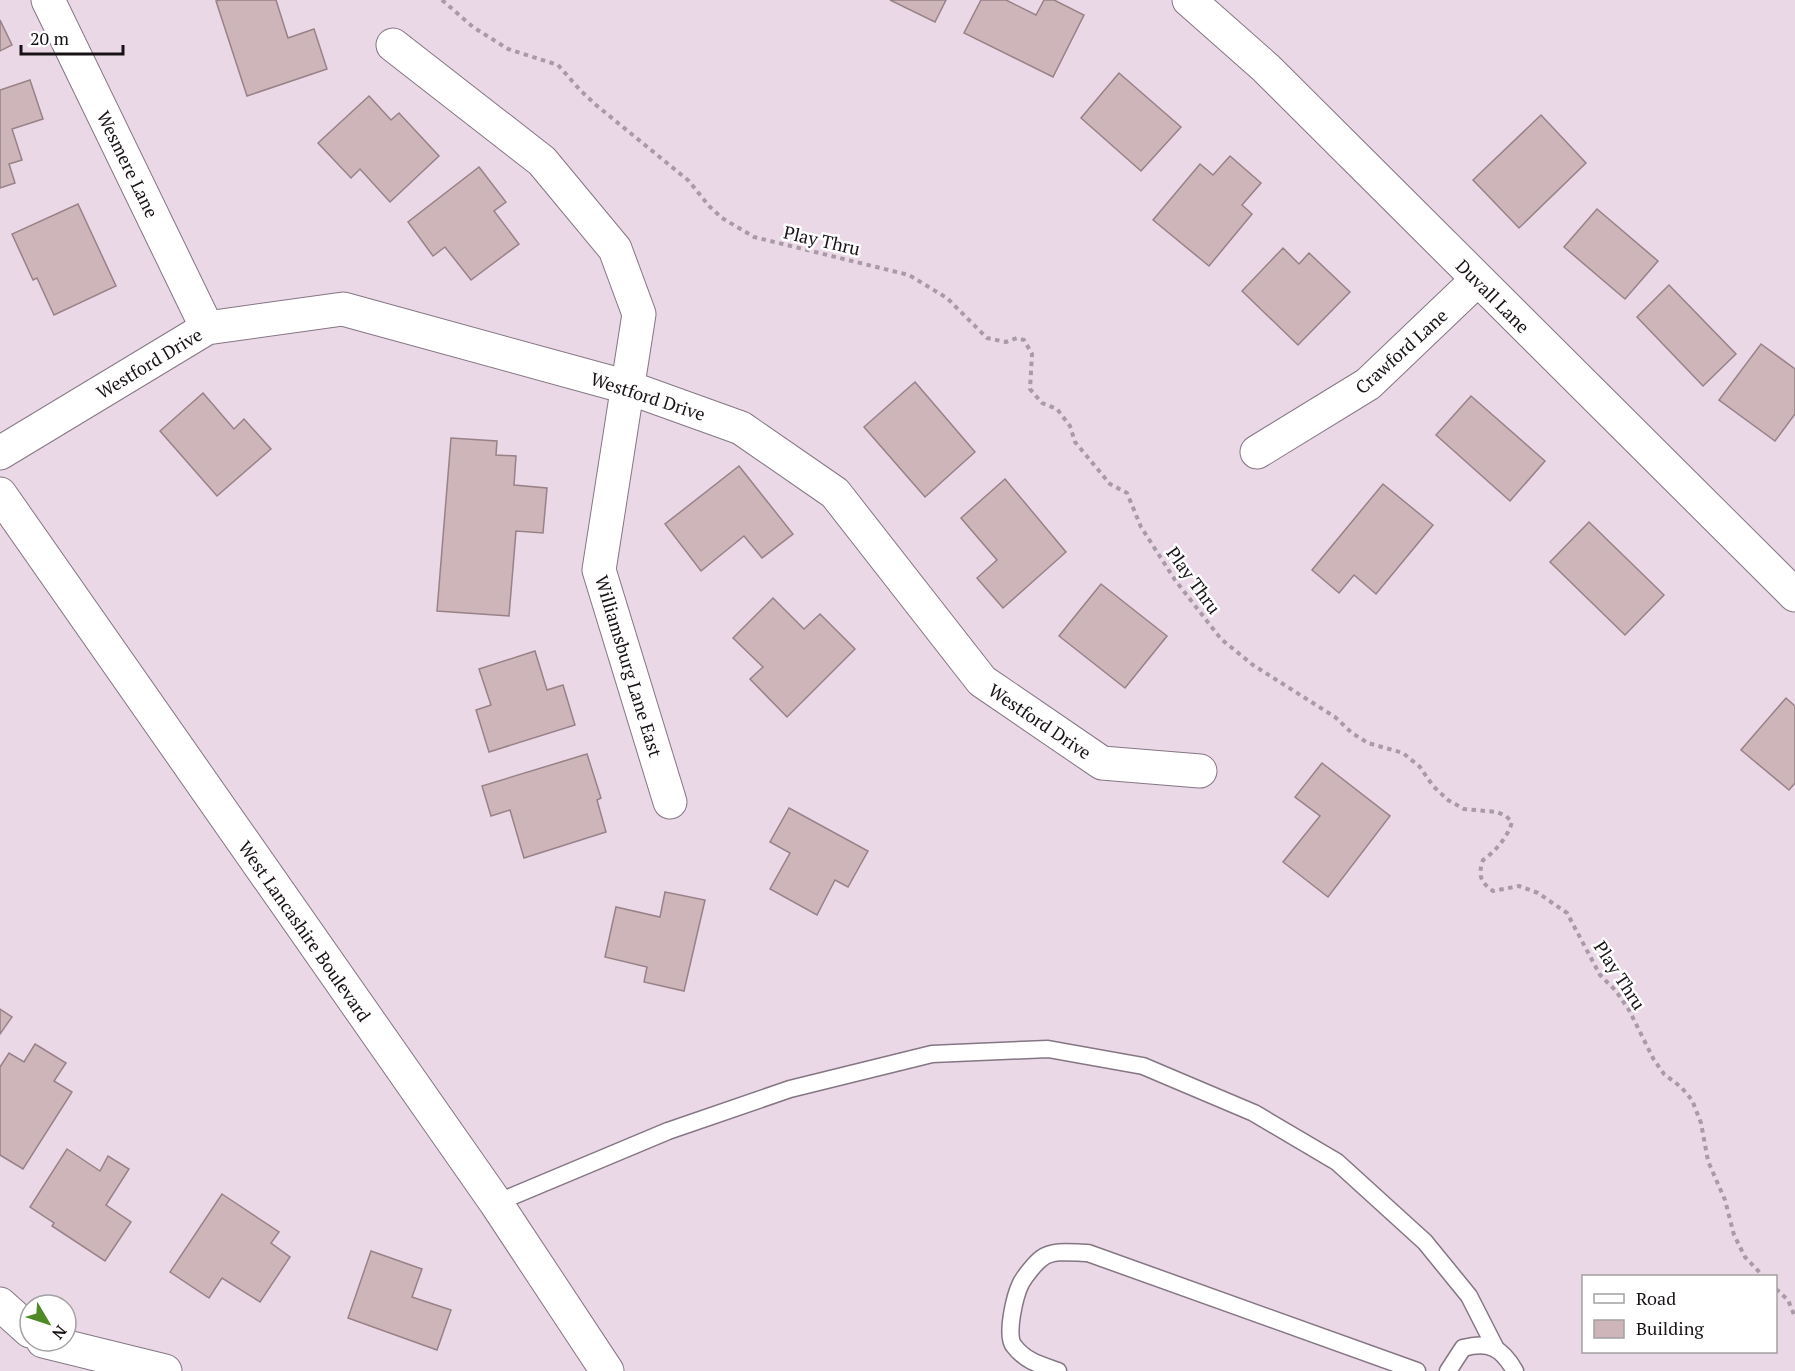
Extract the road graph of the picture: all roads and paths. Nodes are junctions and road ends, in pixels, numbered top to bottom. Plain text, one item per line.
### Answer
1 (48, 0) edge
2 (442, 0) edge
3 (1189, 0) edge
4 (393, 45) dead end
5 (1477, 280) junction
6 (207, 328) junction
7 (627, 387) junction
8 (1257, 452) dead end
9 (0, 453) edge
10 (0, 494) edge
11 (1795, 595) edge
12 (1200, 771) dead end
13 (670, 802) dead end
14 (496, 1203) junction
15 (1762, 1275) edge
16 (1777, 1290) edge
17 (0, 1304) edge
18 (1795, 1317) edge
19 (18, 1320) edge
20 (1495, 1347) junction
21 (78, 1350) edge
22 (165, 1371) edge
23 (607, 1371) edge
24 (1058, 1371) edge
25 (1417, 1371) edge
26 (1448, 1371) edge
27 (1515, 1371) edge

1 - 6 street, Wesmere Lane
2 - 15 path, Play Thru
3 - 5 street, Duvall Lane
4 - 7 street, Williamsburg Lane East
5 - 8 street, Crawford Lane
5 - 11 street, Duvall Lane
6 - 7 street, Westford Drive
6 - 9 street, Westford Drive
7 - 12 street, Westford Drive
7 - 13 street, Williamsburg Lane East
10 - 14 street, West Lancashire Boulevard
14 - 20 lane
14 - 23 street, West Lancashire Boulevard
16 - 18 path
17 - 19 street
20 - 26 lane
20 - 27 lane
21 - 22 street
24 - 25 lane

